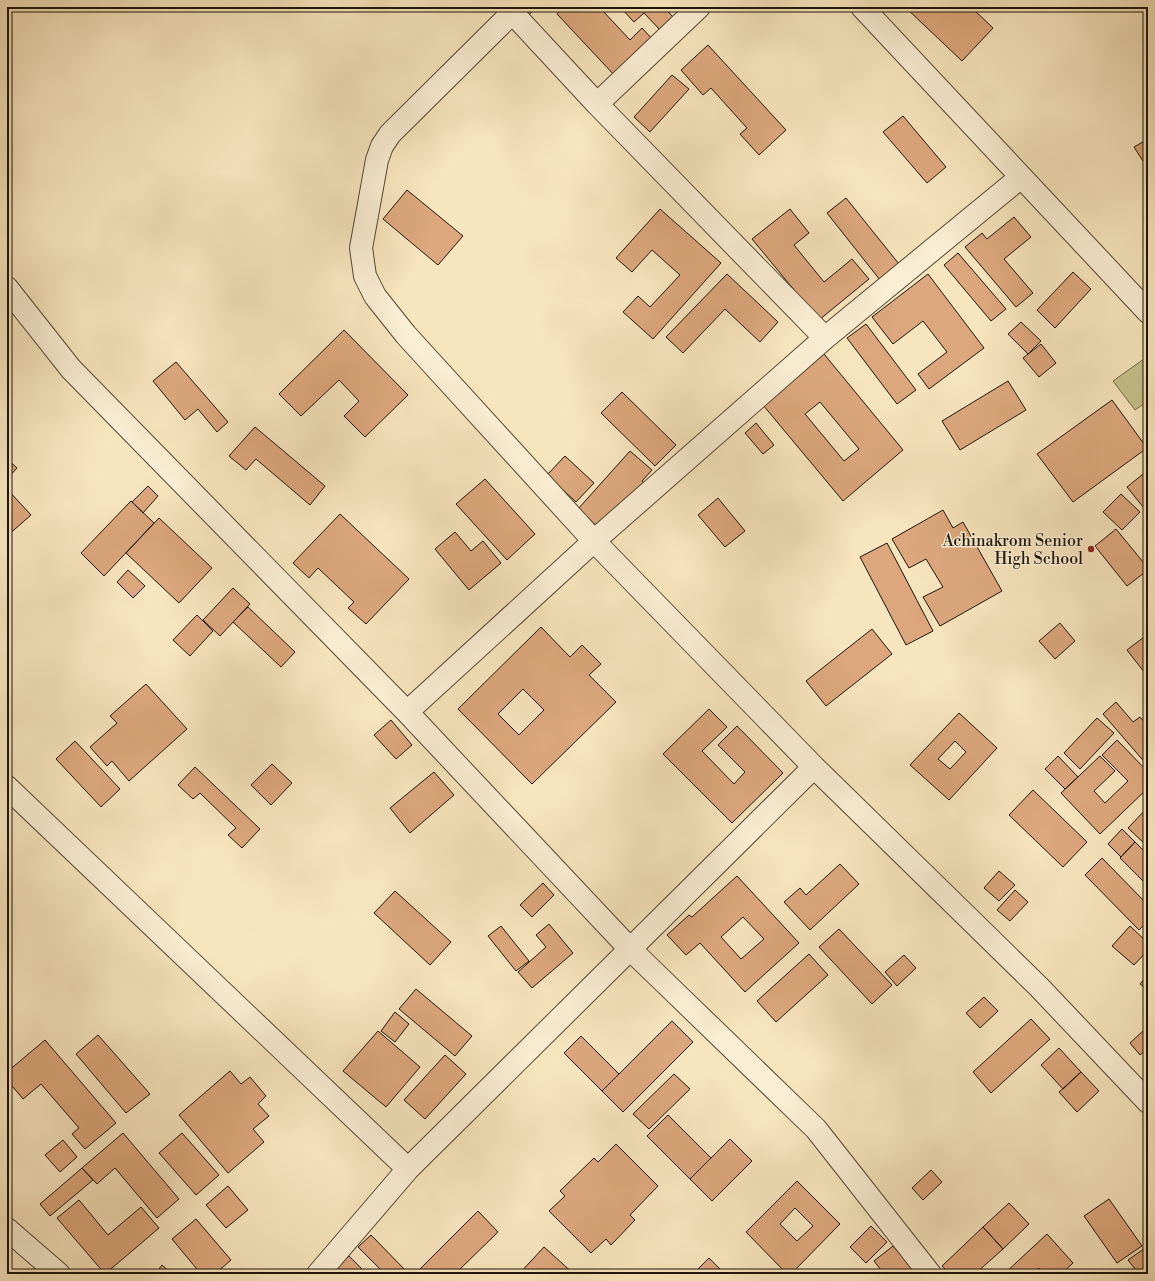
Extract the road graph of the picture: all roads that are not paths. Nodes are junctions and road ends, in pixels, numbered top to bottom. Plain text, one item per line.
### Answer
1 (699, 7) edge
2 (862, 7) edge
3 (509, 10) edge
4 (597, 104) junction
5 (1021, 177) junction
6 (7, 288) edge
7 (1148, 312) edge
8 (825, 338) junction
9 (594, 541) junction
10 (407, 712) junction
11 (814, 767) junction
12 (7, 787) edge
13 (630, 948) junction
14 (1148, 1102) edge
15 (408, 1169) junction
16 (7, 1229) edge
17 (59, 1274) edge
18 (318, 1274) edge
19 (930, 1274) edge

1 - 4 street
2 - 5 street
3 - 4 street
3 - 9 street
4 - 8 street
5 - 7 street
5 - 8 street
6 - 10 street
8 - 9 street
9 - 10 street
9 - 11 street
10 - 13 street
11 - 13 street
11 - 14 street
12 - 15 street
13 - 15 street
13 - 19 street
15 - 18 street
16 - 17 street

